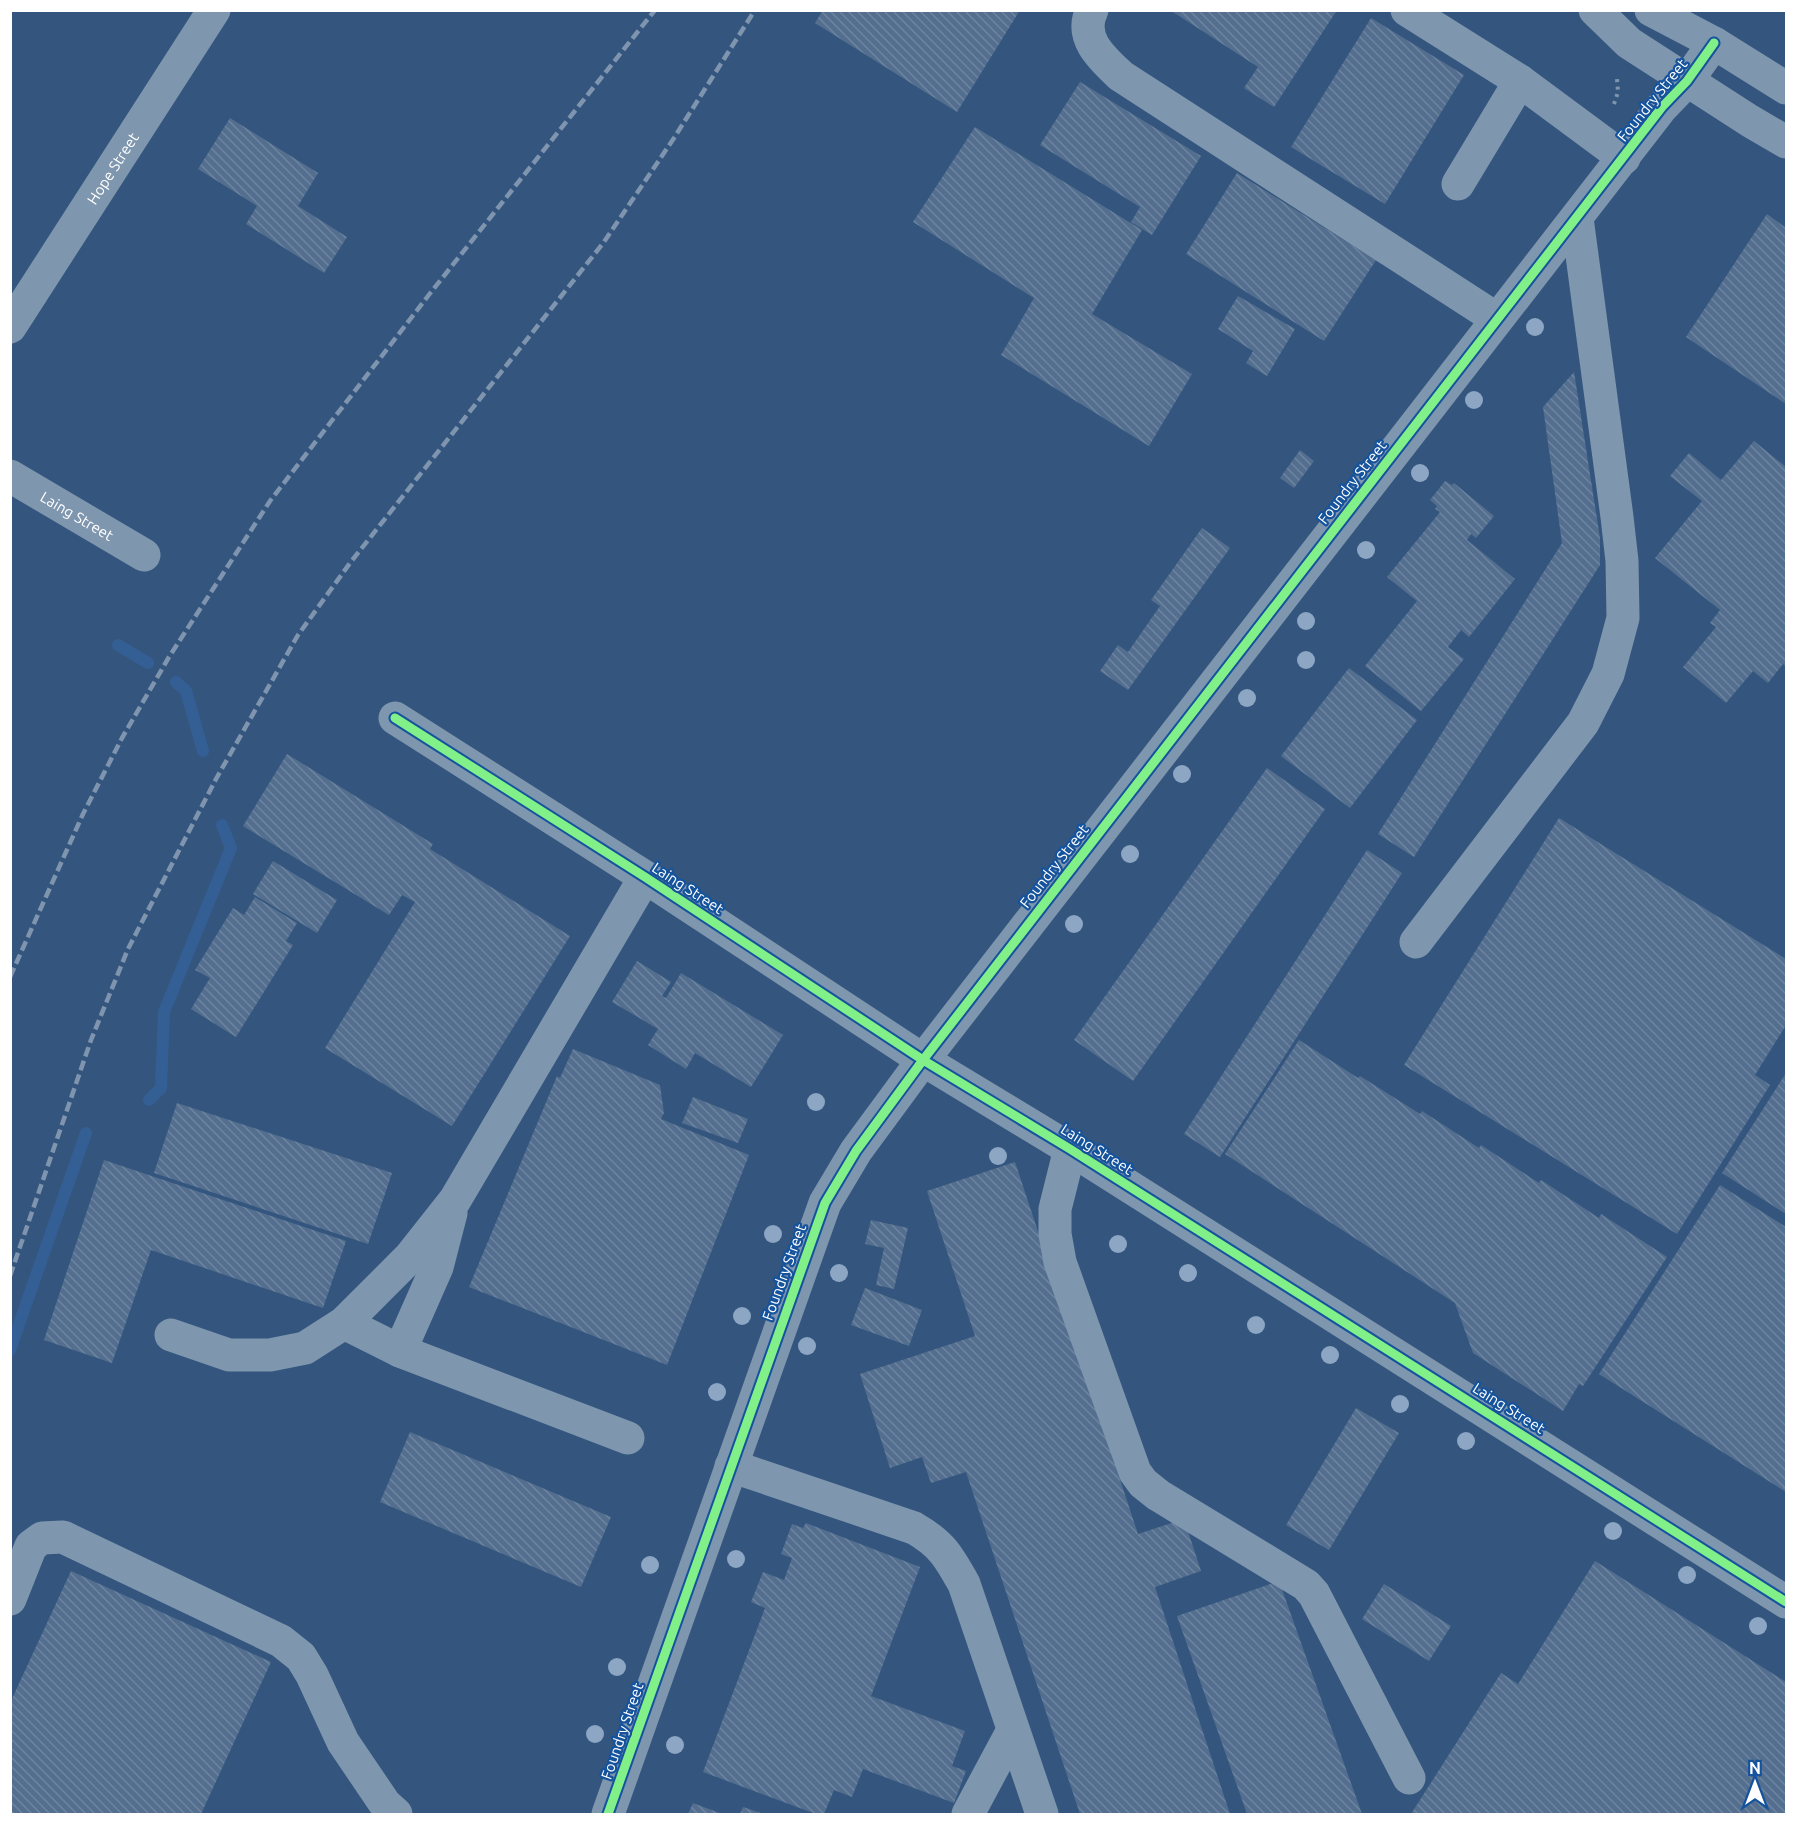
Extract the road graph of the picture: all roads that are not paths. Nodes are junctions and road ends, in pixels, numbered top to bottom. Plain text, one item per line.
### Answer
1 (214, 10) edge
2 (1092, 10) edge
3 (1407, 10) edge
4 (1595, 10) edge
5 (1651, 10) edge
6 (1714, 43) junction
7 (1520, 81) junction
8 (1687, 81) junction
9 (1786, 88) edge
10 (1786, 142) edge
11 (1624, 158) junction
12 (1458, 184) dead end
13 (1576, 218) junction
14 (1497, 319) junction
15 (10, 327) edge
16 (10, 476) edge
17 (144, 555) dead end
18 (395, 718) dead end
19 (645, 877) junction
20 (1416, 942) dead end
21 (923, 1060) junction
22 (1070, 1149) junction
23 (455, 1200) junction
24 (344, 1323) junction
25 (171, 1335) dead end
26 (400, 1351) junction
27 (628, 1438) dead end
28 (731, 1466) junction
29 (10, 1599) edge
30 (1786, 1602) edge
31 (1013, 1730) junction
32 (1409, 1778) dead end
33 (396, 1815) edge
34 (608, 1815) edge
35 (968, 1815) edge
36 (1042, 1815) edge

1 - 15 street, Hope Street
2 - 14 street
3 - 7 street
4 - 8 street
5 - 6 street
6 - 8 street, Foundry Street
6 - 9 street
7 - 11 street
7 - 12 street
8 - 10 street
8 - 11 street, Foundry Street
11 - 13 street, Foundry Street
13 - 14 street, Foundry Street
13 - 20 street
14 - 21 street, Foundry Street
16 - 17 street, Laing Street
18 - 19 street, Laing Street
19 - 21 street, Laing Street
19 - 23 street
21 - 22 street, Laing Street
21 - 28 street, Foundry Street
22 - 30 street, Laing Street
22 - 32 street
23 - 24 street
23 - 26 street
24 - 25 street
24 - 26 street
26 - 27 street
28 - 31 street
28 - 34 street, Foundry Street
29 - 33 street
31 - 35 street
31 - 36 street

